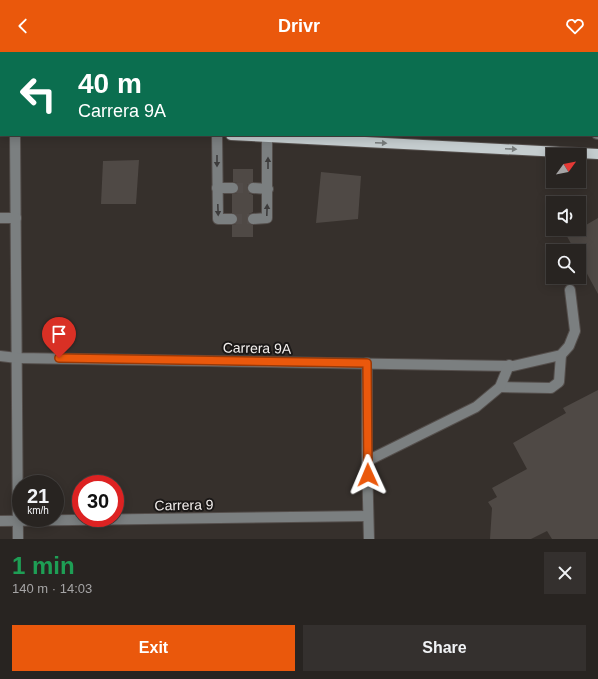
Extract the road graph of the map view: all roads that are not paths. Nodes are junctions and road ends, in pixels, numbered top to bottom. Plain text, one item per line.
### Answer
1 (15, 136) edge
2 (217, 136) edge
3 (249, 136) edge
4 (267, 137) junction
5 (598, 154) edge
6 (217, 188) junction
7 (232, 188) tunnel mouth
8 (253, 188) tunnel mouth
9 (268, 189) junction
10 (0, 218) edge
11 (16, 218) junction
12 (232, 219) tunnel mouth
13 (253, 219) tunnel mouth
14 (570, 290) dead end
15 (561, 354) junction
16 (0, 356) edge
17 (17, 358) junction
18 (367, 363) junction
19 (511, 366) junction
20 (500, 387) junction
21 (367, 461) junction
22 (18, 475) edge
23 (368, 516) junction
24 (64, 520) edge
25 (0, 521) edge
26 (12, 521) edge
27 (18, 527) edge
28 (18, 539) edge
29 (369, 539) edge

1 - 11 street
2 -> 6 street
3 - 4 main road
4 -> 5 main road
9 -> 4 street
6 - 7 street
6 -> 12 street
8 - 9 street
13 -> 9 street
10 - 11 street
11 - 17 street
14 - 15 street
15 - 19 street, Carrera 9A
15 - 20 street
16 - 17 street, Carrera 9A
17 - 18 street, Carrera 9A
17 - 22 street
18 - 19 street, Carrera 9A
18 - 21 street
19 - 20 street
20 - 21 street
21 - 23 street
23 - 24 street, Carrera 9
23 - 29 street
25 - 26 street, Carrera 9
27 - 28 street

